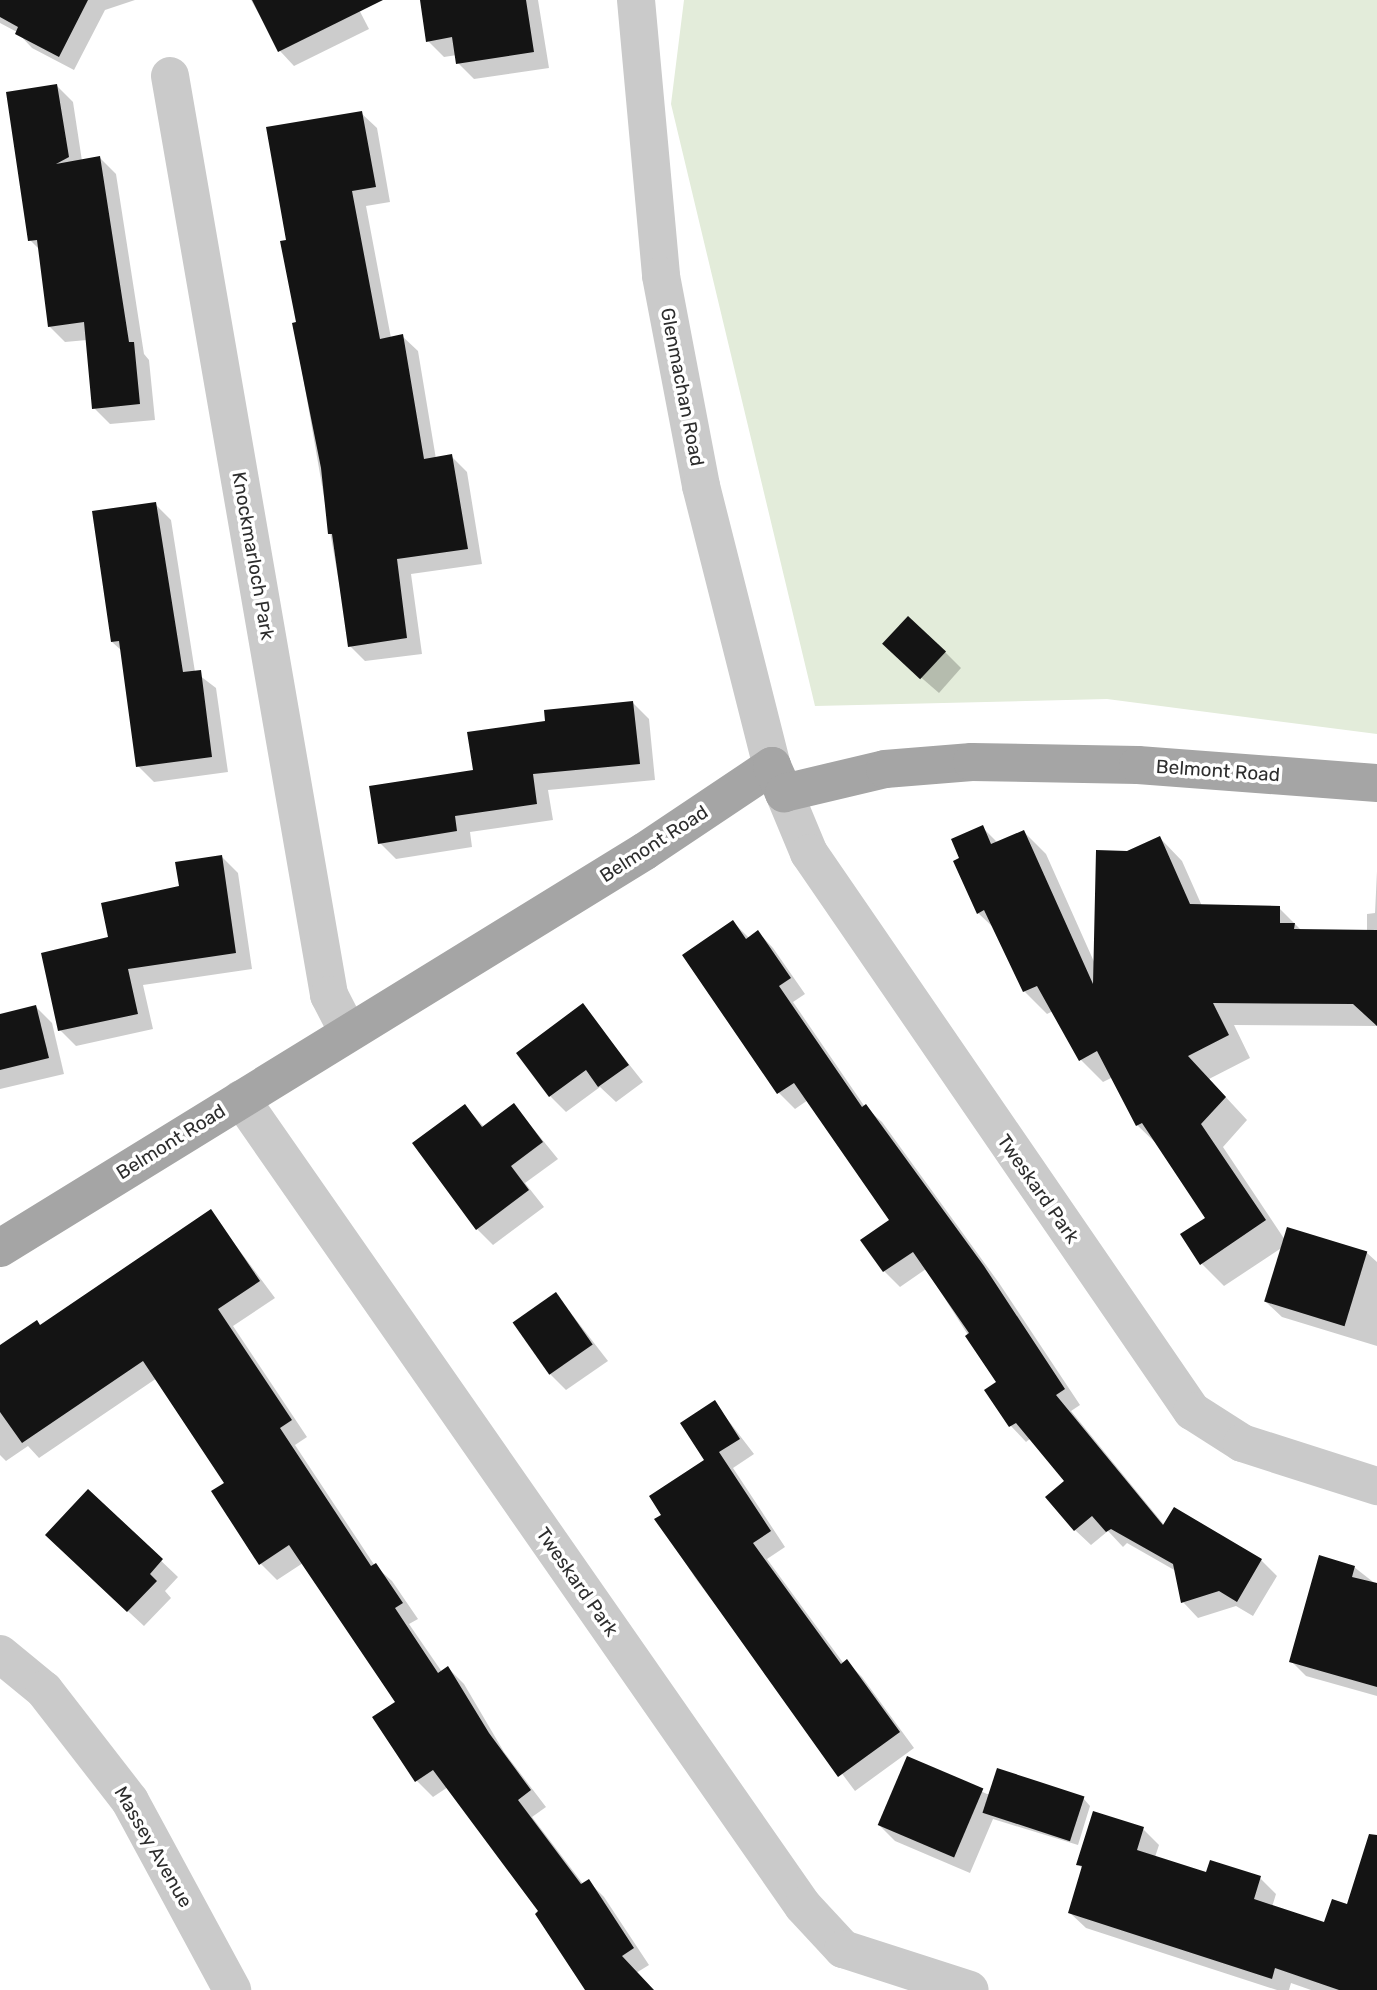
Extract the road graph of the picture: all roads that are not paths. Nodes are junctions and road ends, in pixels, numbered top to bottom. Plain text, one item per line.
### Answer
1 (636, 0) edge
2 (170, 76) dead end
3 (778, 780) junction
4 (1377, 783) edge
5 (348, 1032) junction
6 (241, 1099) junction
7 (0, 1248) edge
8 (1377, 1486) edge
9 (0, 1654) edge
10 (232, 1990) edge
11 (971, 1990) edge

1 - 3 street, Glenmachan Road
2 - 5 street, Knockmarloch Park
3 - 4 main road, Belmont Road
3 - 5 main road, Belmont Road
3 - 8 street, Tweskard Park
5 - 6 main road, Belmont Road
6 - 7 main road, Belmont Road
6 - 11 street, Tweskard Park
9 - 10 street, Massey Avenue

